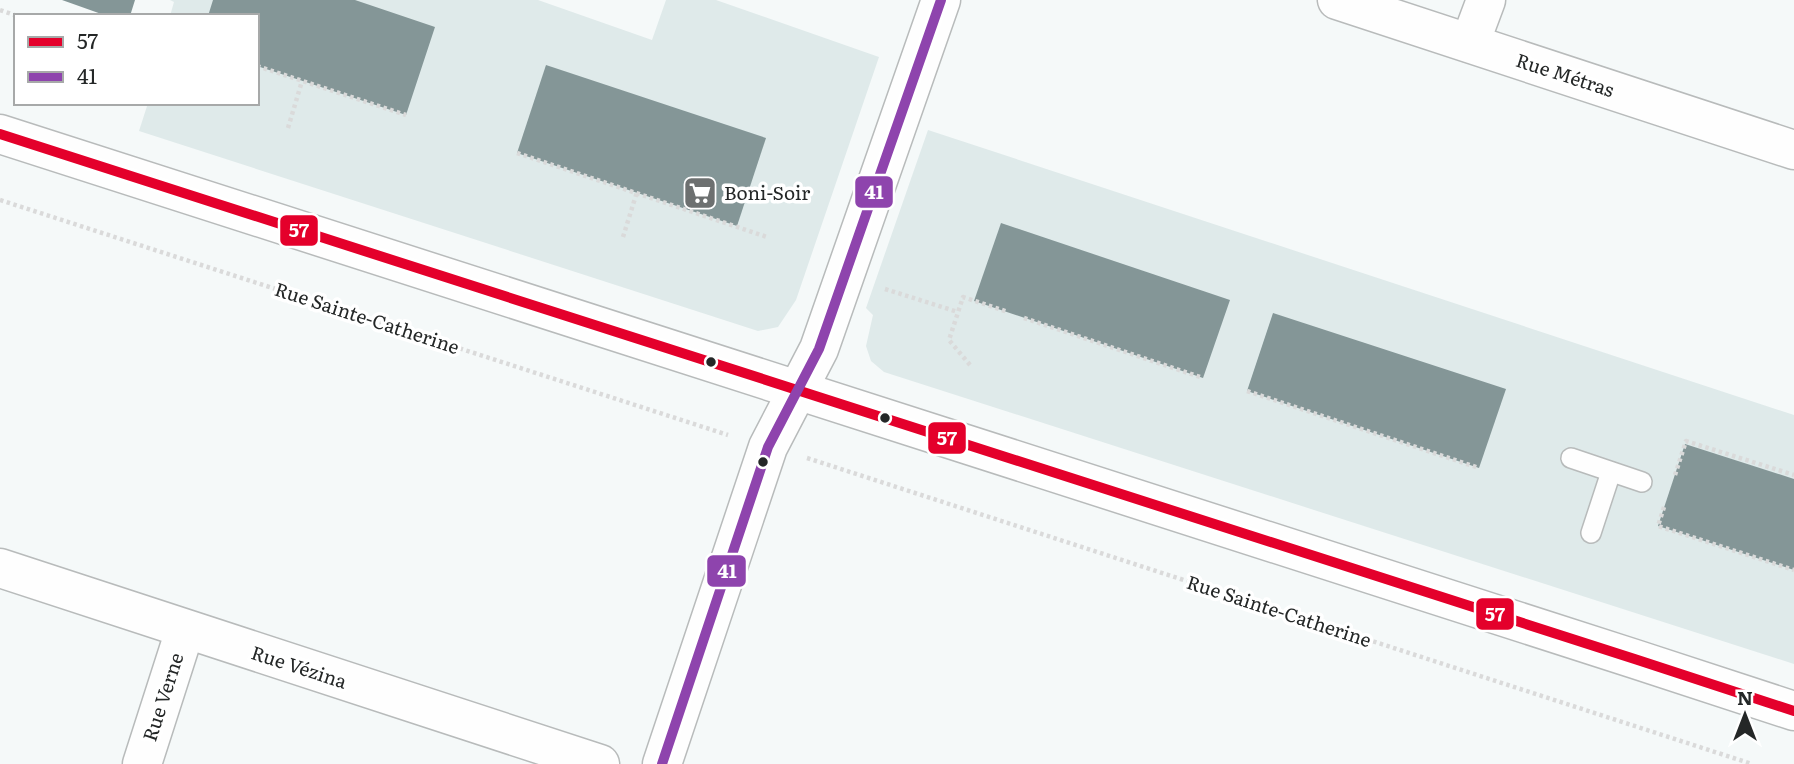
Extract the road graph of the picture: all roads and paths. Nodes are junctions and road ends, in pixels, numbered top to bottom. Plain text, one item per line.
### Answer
1 (941, 0) edge
2 (1337, 0) edge
3 (1486, 0) edge
4 (1470, 44) junction
5 (259, 67) edge
6 (302, 81) junction
7 (406, 115) dead end
8 (288, 128) dead end
9 (0, 134) edge
10 (1794, 150) edge
11 (517, 153) dead end
12 (637, 192) junction
13 (0, 200) edge
14 (623, 237) dead end
15 (767, 237) dead end
16 (877, 287) dead end
17 (958, 312) junction
18 (1008, 312) dead end
19 (1024, 318) dead end
20 (970, 365) dead end
21 (1203, 378) dead end
22 (798, 389) junction
23 (1247, 391) dead end
24 (733, 436) dead end
25 (806, 458) dead end
26 (1571, 458) dead end
27 (1479, 468) dead end
28 (1611, 472) junction
29 (1794, 475) edge
30 (1673, 479) dead end
31 (1642, 482) dead end
32 (1665, 502) dead end
33 (1591, 533) dead end
34 (0, 568) edge
35 (1794, 570) edge
36 (185, 630) junction
37 (1794, 711) edge
38 (142, 764) edge
39 (600, 764) edge
40 (662, 764) edge
41 (1752, 764) edge

1 - 22 street
2 - 4 street, Rue Métras
3 - 4 street
4 - 10 street, Rue Métras
5 - 6 path
6 - 7 path
6 - 8 path
9 - 22 street
11 - 12 path
12 - 14 path
12 - 15 path
13 - 24 path, Rue Sainte-Catherine
16 - 17 path
17 - 18 path
17 - 20 path
19 - 21 path
22 - 37 street
22 - 40 street
23 - 27 path
25 - 41 path, Rue Sainte-Catherine
26 - 28 lane
28 - 31 lane
28 - 33 lane
29 - 30 path
32 - 35 path
34 - 36 street, Rue Vézina
36 - 38 street, Rue Verne
36 - 39 street, Rue Vézina

